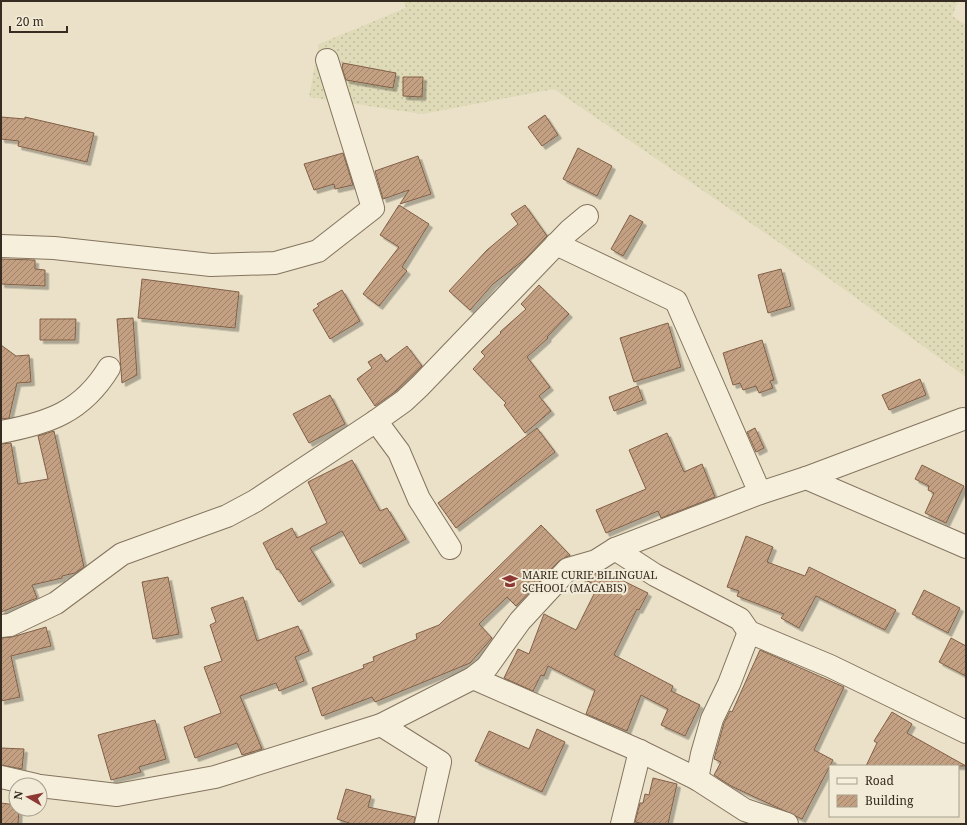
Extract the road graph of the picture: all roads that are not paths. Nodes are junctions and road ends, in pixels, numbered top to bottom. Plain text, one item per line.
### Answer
1 (327, 60) dead end
2 (587, 216) dead end
3 (556, 244) junction
4 (1, 246) edge
5 (109, 368) dead end
6 (963, 419) dead end
7 (376, 421) junction
8 (1, 432) edge
9 (806, 478) junction
10 (760, 493) junction
11 (966, 547) edge
12 (450, 548) dead end
13 (615, 549) junction
14 (1, 626) edge
15 (749, 632) junction
16 (474, 678) junction
17 (381, 725) junction
18 (966, 732) edge
19 (640, 751) junction
20 (697, 779) junction
21 (48, 787) edge
22 (426, 824) edge
23 (622, 824) edge
24 (787, 824) edge

1 - 4 street
2 - 3 street
3 - 7 street
3 - 10 street
5 - 8 street
6 - 9 street
7 - 12 street
7 - 14 street
9 - 10 street
9 - 11 street
10 - 13 street
13 - 15 street
13 - 16 street
15 - 18 street
15 - 20 street
16 - 17 street
16 - 19 street
17 - 21 street
17 - 22 street
19 - 20 street
19 - 23 street
20 - 24 street

